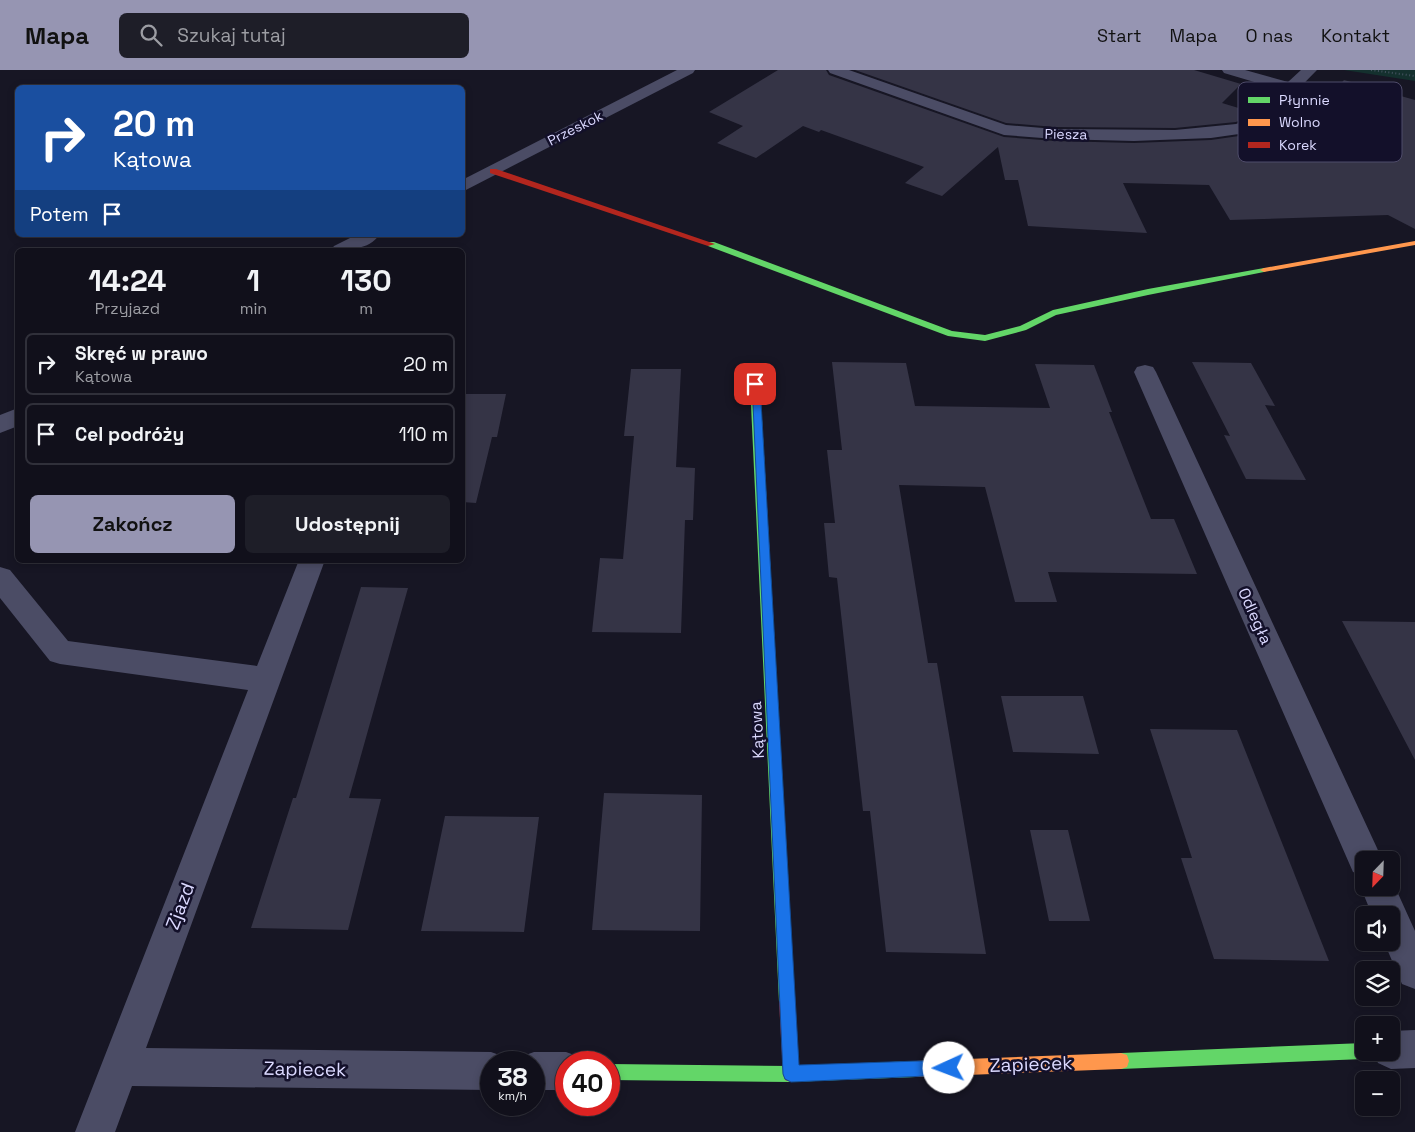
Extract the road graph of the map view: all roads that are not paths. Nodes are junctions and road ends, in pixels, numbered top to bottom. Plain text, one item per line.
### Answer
1 (688, 70) edge
2 (835, 70) edge
3 (1229, 70) edge
4 (1310, 70) edge
5 (1270, 82) edge
6 (1297, 82) edge
7 (1238, 129) edge
8 (493, 171) junction
9 (465, 185) edge
10 (366, 237) edge
11 (1415, 243) edge
12 (345, 248) edge
13 (1145, 372) dead end
14 (755, 384) dead end
15 (15, 418) edge
16 (0, 425) edge
17 (311, 563) edge
18 (0, 578) edge
19 (267, 680) junction
20 (1361, 851) edge
21 (1400, 937) edge
22 (1415, 971) edge
23 (1415, 1049) edge
24 (1400, 1050) edge
25 (1355, 1051) edge
26 (119, 1067) junction
27 (480, 1071) edge
28 (620, 1072) edge
29 (791, 1074) junction
30 (95, 1132) edge

1 - 8 street, Przeskok
2 - 7 street, Piesza
3 - 5 street
4 - 6 street, Piesza
8 - 9 street, Przeskok
8 - 11 street
10 - 12 street
13 - 20 street, Odległa
14 - 29 street, Kątowa
15 - 16 street
17 - 19 street, Zjazd
18 - 19 street
19 - 26 street, Zjazd
21 - 22 street
23 - 24 street
25 - 29 street, Zapiecek
26 - 27 street, Zapiecek
26 - 30 street, Zjazd
28 - 29 street, Zapiecek

